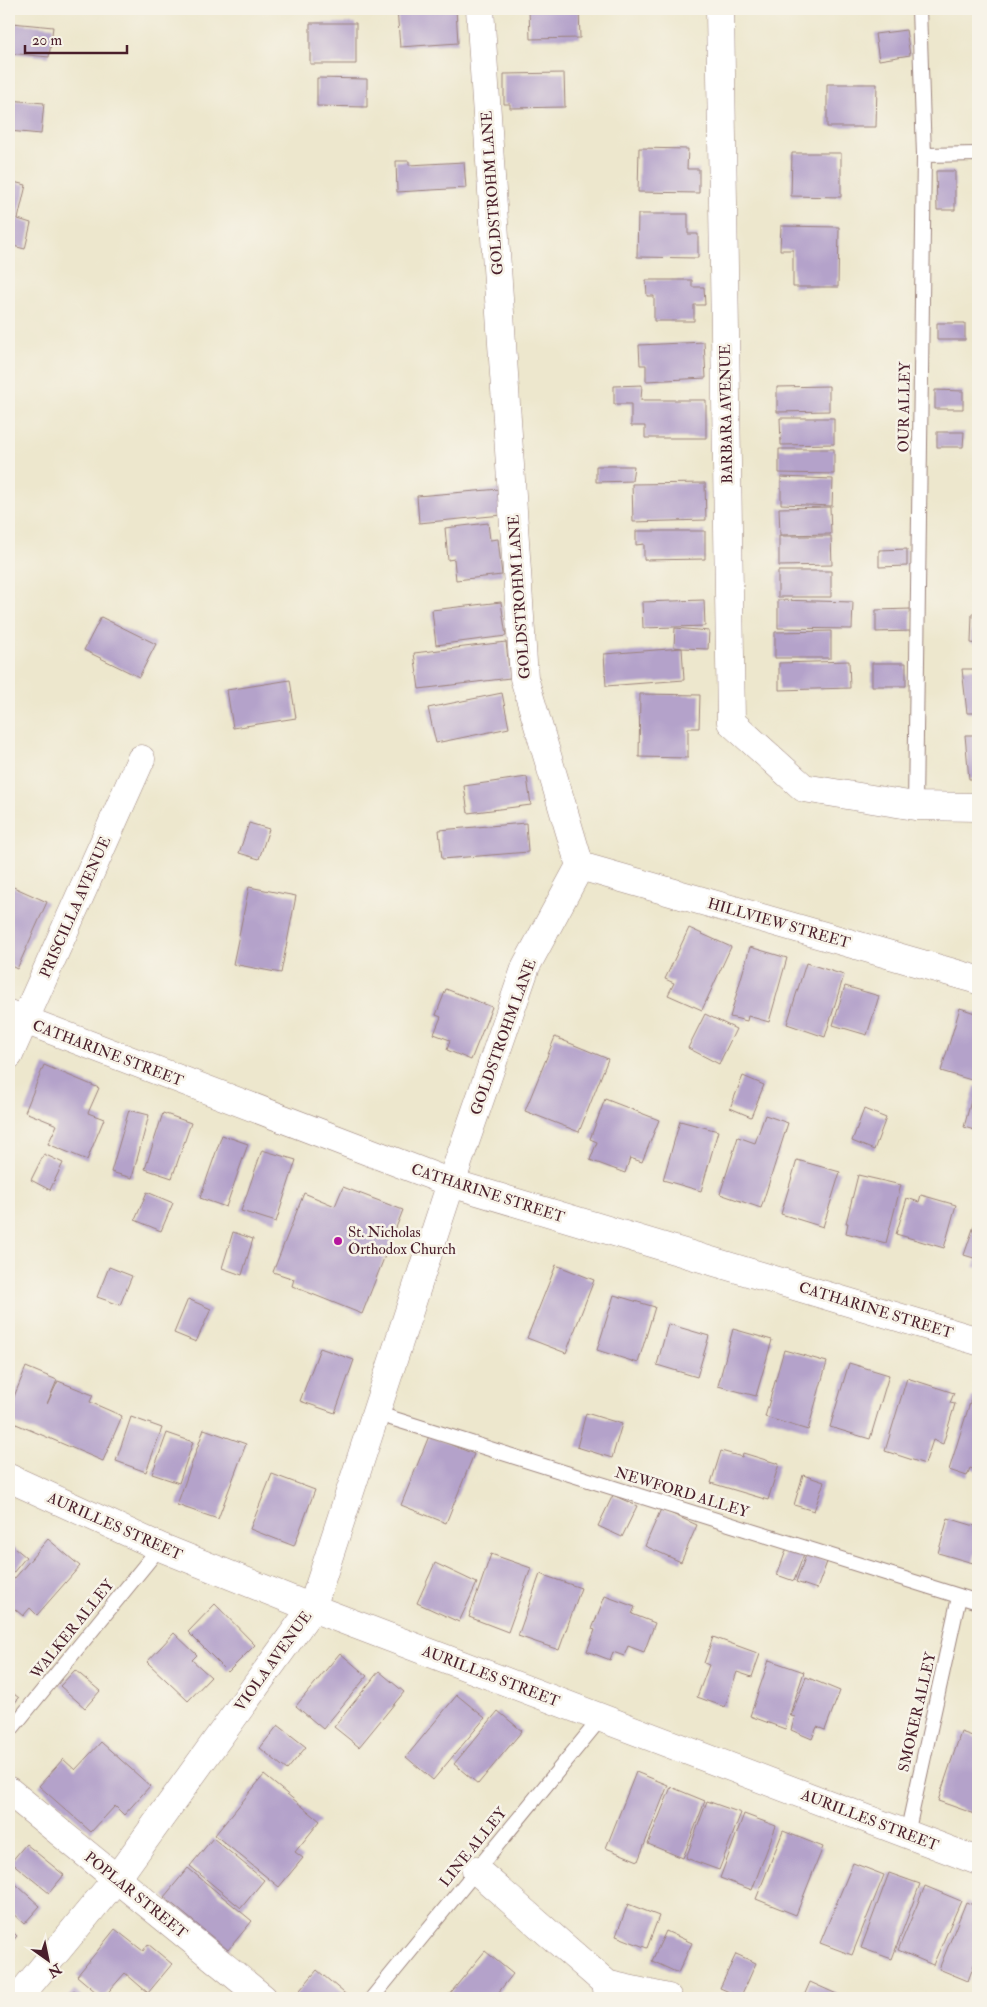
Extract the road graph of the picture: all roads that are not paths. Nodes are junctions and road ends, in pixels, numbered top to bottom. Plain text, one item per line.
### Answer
1 (480, 9) edge
2 (720, 9) edge
3 (919, 9) edge
4 (978, 154) edge
5 (924, 155) junction
6 (141, 759) dead end
7 (915, 806) junction
8 (978, 807) edge
9 (580, 866) junction
10 (978, 980) edge
11 (17, 1018) edge
12 (9, 1055) edge
13 (451, 1183) junction
14 (978, 1341) edge
15 (375, 1413) junction
16 (9, 1478) edge
17 (160, 1547) junction
18 (959, 1596) junction
19 (978, 1602) edge
20 (312, 1608) junction
21 (601, 1718) junction
22 (9, 1732) edge
23 (9, 1791) edge
24 (907, 1834) junction
25 (978, 1861) edge
26 (476, 1870) junction
27 (117, 1878) junction
28 (614, 1991) edge
29 (18, 1998) edge
30 (263, 1998) edge
31 (372, 1998) edge
32 (668, 1998) edge

1 - 9 street, GOLDSTROHM LANE
2 - 7 street, BARBARA AVENUE
3 - 5 lane, OUR ALLEY
4 - 5 lane
5 - 7 lane, OUR ALLEY
6 - 11 street, PRISCILLA AVENUE
7 - 8 street
9 - 10 street, HILLVIEW STREET
9 - 13 street, GOLDSTROHM LANE
11 - 12 street, PRISCILLA AVENUE
11 - 13 street, CATHARINE STREET
13 - 14 street, CATHARINE STREET
13 - 15 street, VIOLA AVENUE
15 - 18 lane, NEWFORD ALLEY
15 - 20 street, VIOLA AVENUE
16 - 17 street, AURILLES STREET
17 - 20 street, AURILLES STREET
17 - 22 lane, WALKER ALLEY
18 - 19 lane, NEWFORD ALLEY
18 - 24 lane, SMOKER ALLEY
20 - 21 street, AURILLES STREET
20 - 27 street, VIOLA AVENUE
21 - 24 street, AURILLES STREET
21 - 26 lane, LINE ALLEY
23 - 27 street, POPLAR STREET
24 - 25 street, AURILLES STREET
26 - 28 street
26 - 31 lane, LINE ALLEY
27 - 29 street, VIOLA AVENUE
27 - 30 street, POPLAR STREET
28 - 32 street

